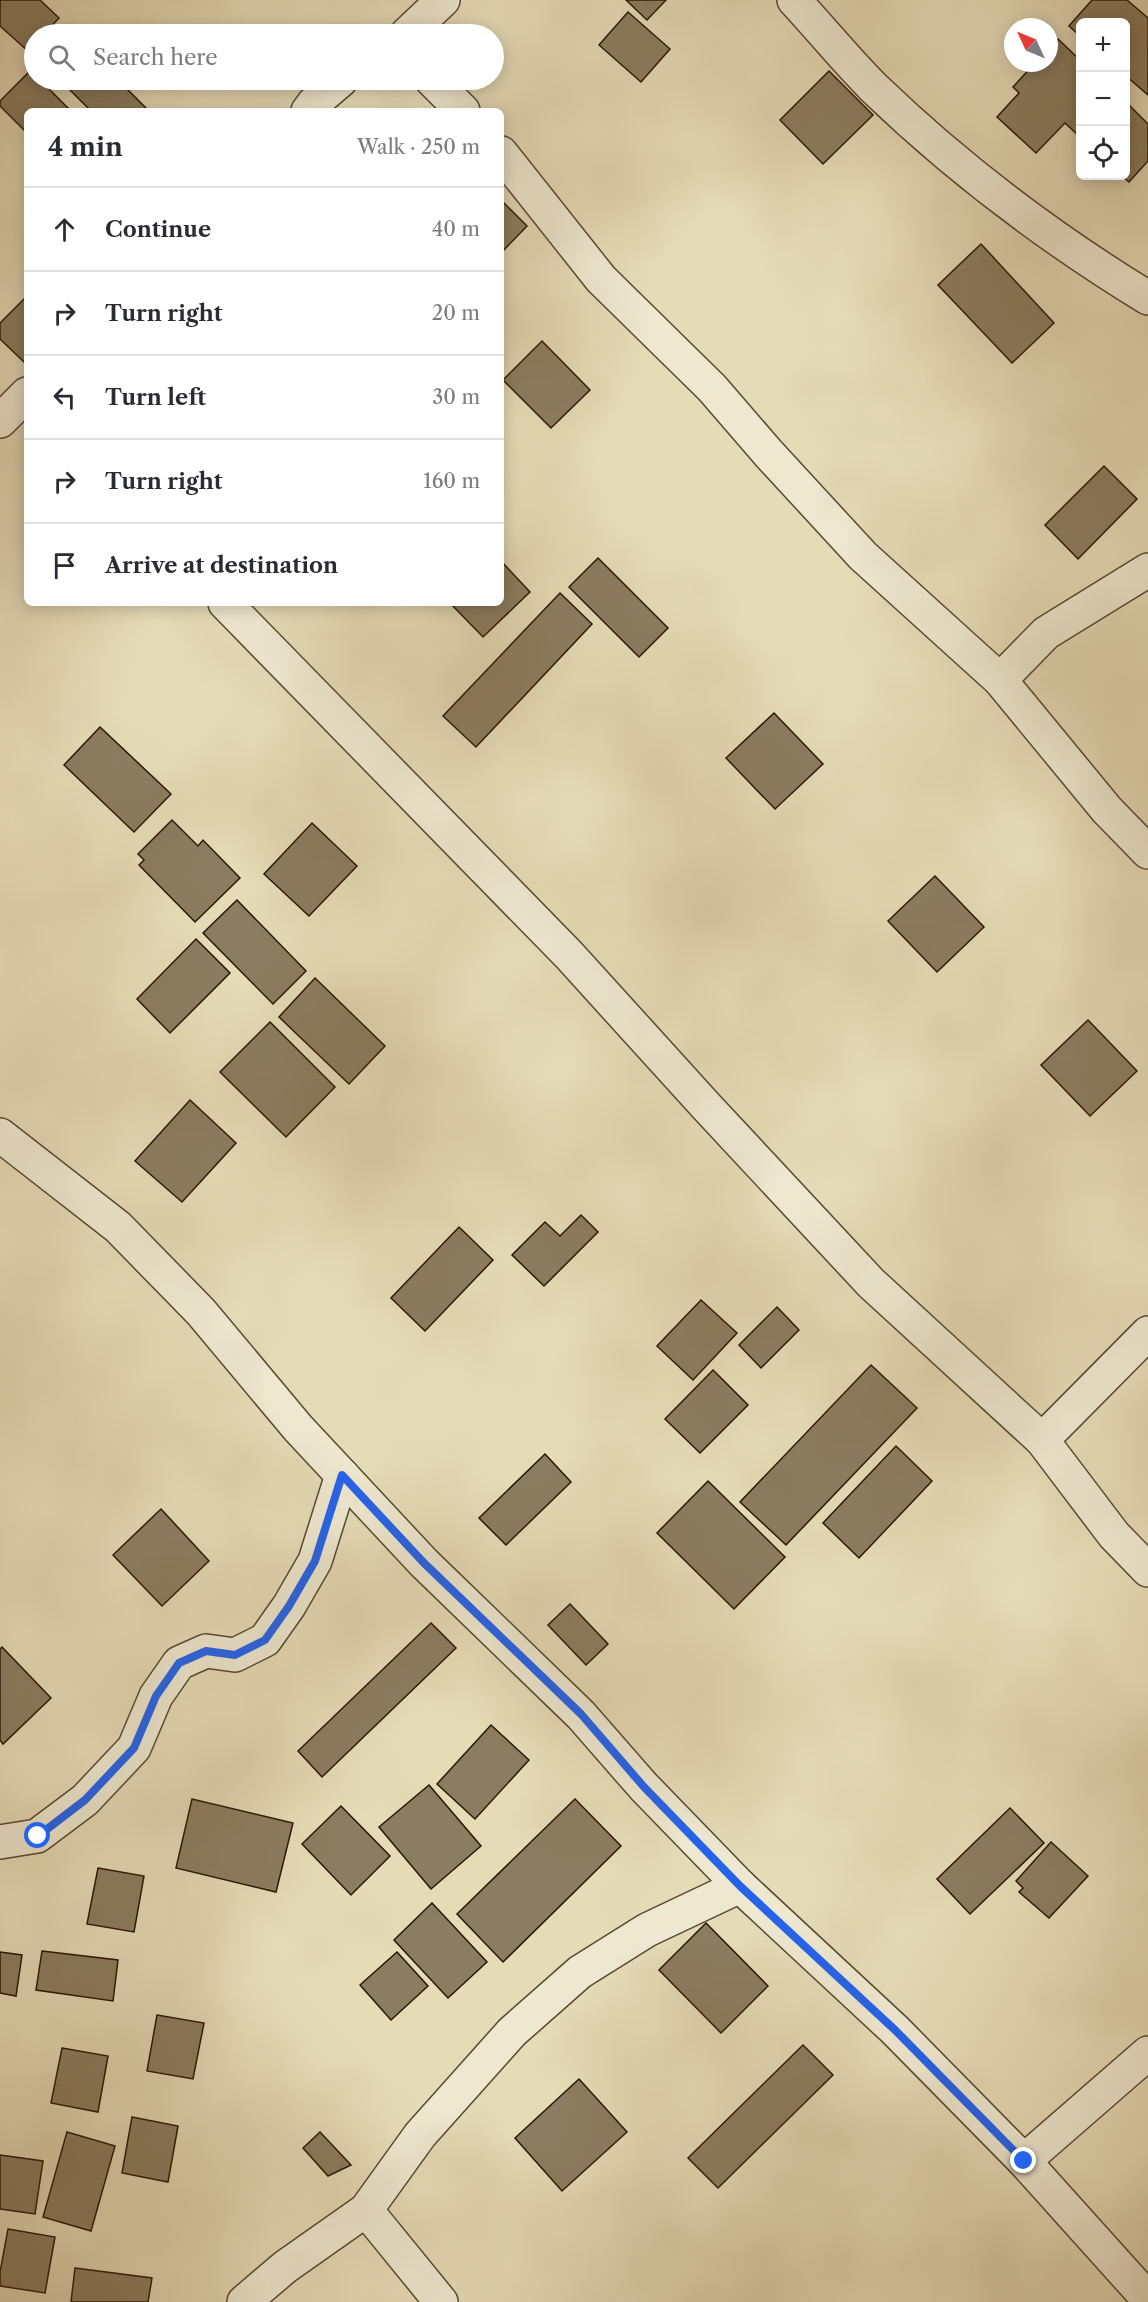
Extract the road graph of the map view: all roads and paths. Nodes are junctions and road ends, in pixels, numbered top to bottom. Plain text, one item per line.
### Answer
1 (444, 0) edge
2 (794, 0) edge
3 (418, 24) edge
4 (329, 90) edge
5 (442, 90) edge
6 (310, 108) edge
7 (460, 108) edge
8 (504, 157) edge
9 (1148, 298) edge
10 (1148, 570) edge
11 (228, 606) edge
12 (1000, 680) junction
13 (1148, 852) edge
14 (8, 1148) edge
15 (1148, 1333) edge
16 (1042, 1440) junction
17 (342, 1475) junction
18 (1148, 1570) edge
19 (0, 1842) edge
20 (740, 1886) junction
21 (1148, 2053) edge
22 (1024, 2161) junction
23 (366, 2210) junction
24 (1148, 2299) edge
25 (244, 2302) edge
26 (441, 2302) edge

1 - 3 street
2 - 9 street
4 - 6 street
5 - 7 street
8 - 12 street
10 - 12 street
11 - 16 street
12 - 13 street
14 - 17 street
15 - 16 street
16 - 18 street
17 - 19 street
17 - 20 street
20 - 22 street
20 - 23 street
21 - 22 street
22 - 24 street
23 - 25 street
23 - 26 street

